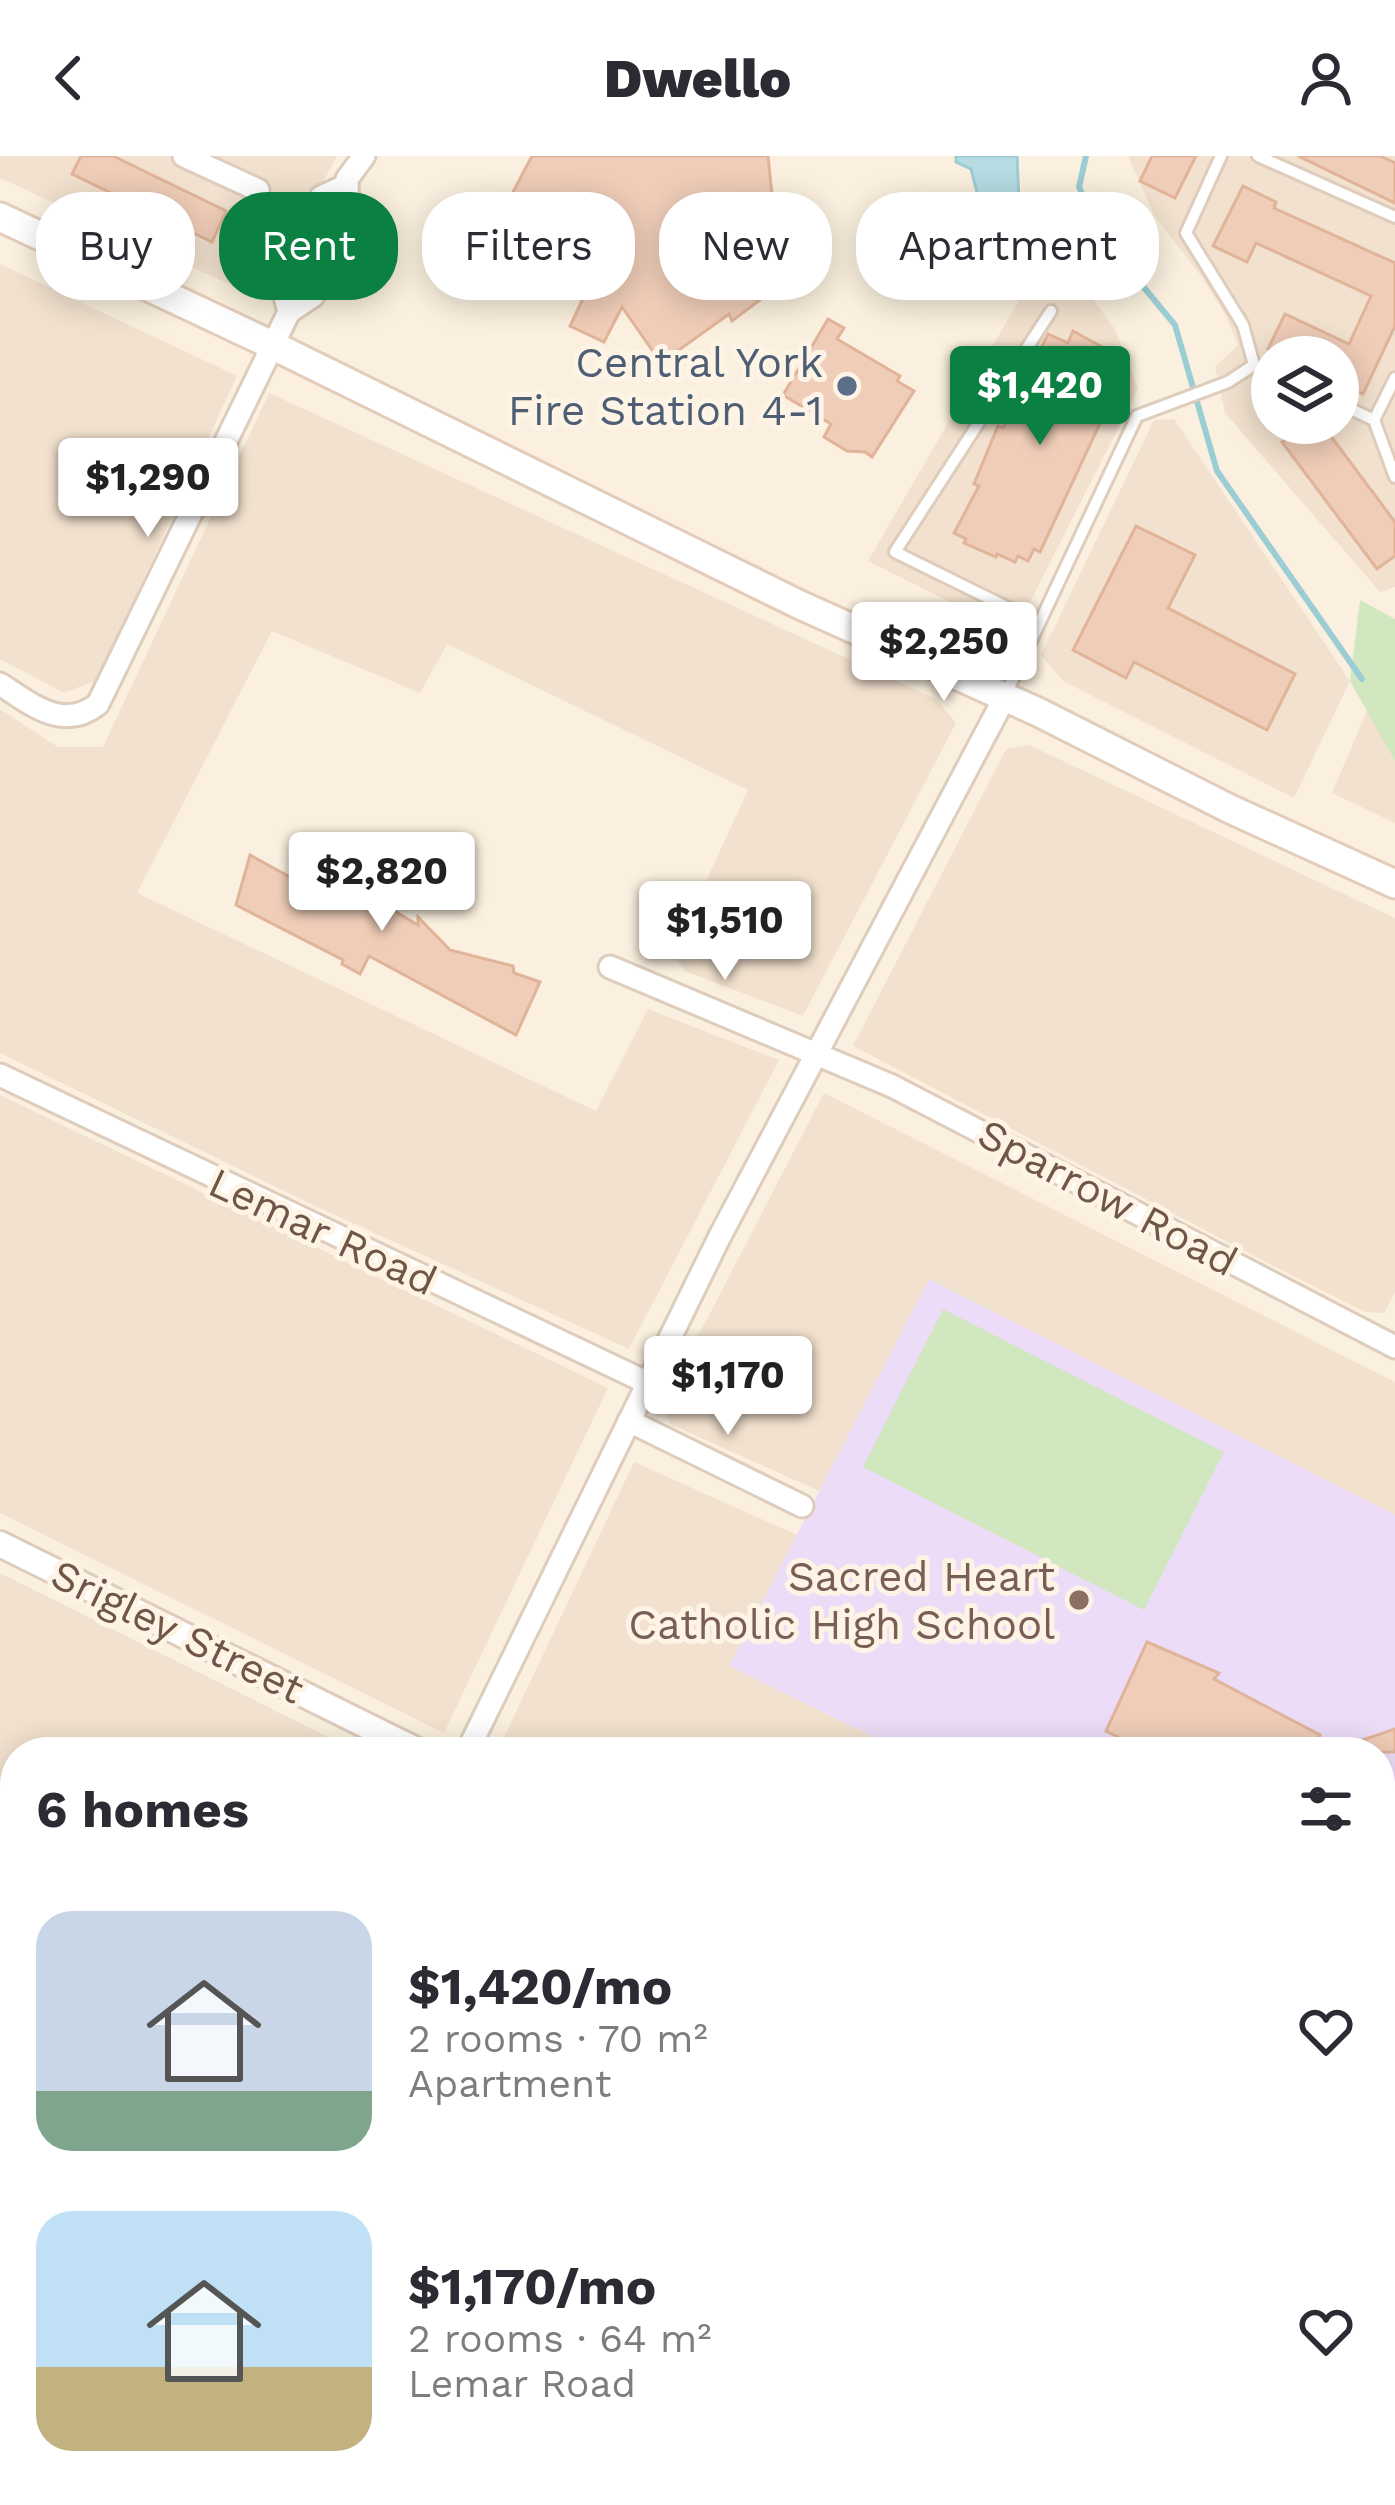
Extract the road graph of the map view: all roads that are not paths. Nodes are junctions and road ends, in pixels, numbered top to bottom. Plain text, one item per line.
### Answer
1 (184, 156) edge
2 (364, 156) edge
3 (1221, 156) edge
4 (1258, 156) edge
5 (345, 186) junction
6 (257, 190) dead end
7 (0, 217) edge
8 (1395, 217) edge
9 (1051, 311) dead end
10 (289, 312) junction
11 (274, 346) junction
12 (1251, 354) edge
13 (1251, 367) edge
14 (1395, 378) edge
15 (1359, 413) edge
16 (1374, 420) junction
17 (1395, 477) edge
18 (1039, 623) junction
19 (0, 684) edge
20 (1005, 698) junction
21 (1395, 884) edge
22 (610, 967) dead end
23 (818, 1054) junction
24 (0, 1075) edge
25 (1394, 1345) edge
26 (648, 1383) junction
27 (629, 1421) junction
28 (802, 1506) dead end
29 (0, 1544) edge
30 (391, 1737) edge
31 (473, 1737) edge

1 - 6 street
2 - 5 street
3 - 12 lane
4 - 8 lane
5 - 10 street
5 - 10 street
7 - 11 main road
9 - 18 lane
10 - 11 street
11 - 19 street
11 - 20 main road
13 - 18 lane
14 - 16 lane
15 - 16 lane
16 - 17 lane
18 - 20 lane
20 - 21 main road
20 - 23 street
22 - 23 street, Sparrow Road
23 - 25 street, Sparrow Road
23 - 26 street
24 - 26 street, Lemar Road
26 - 27 street
27 - 28 street
27 - 31 street
29 - 30 street, Srigley Street

